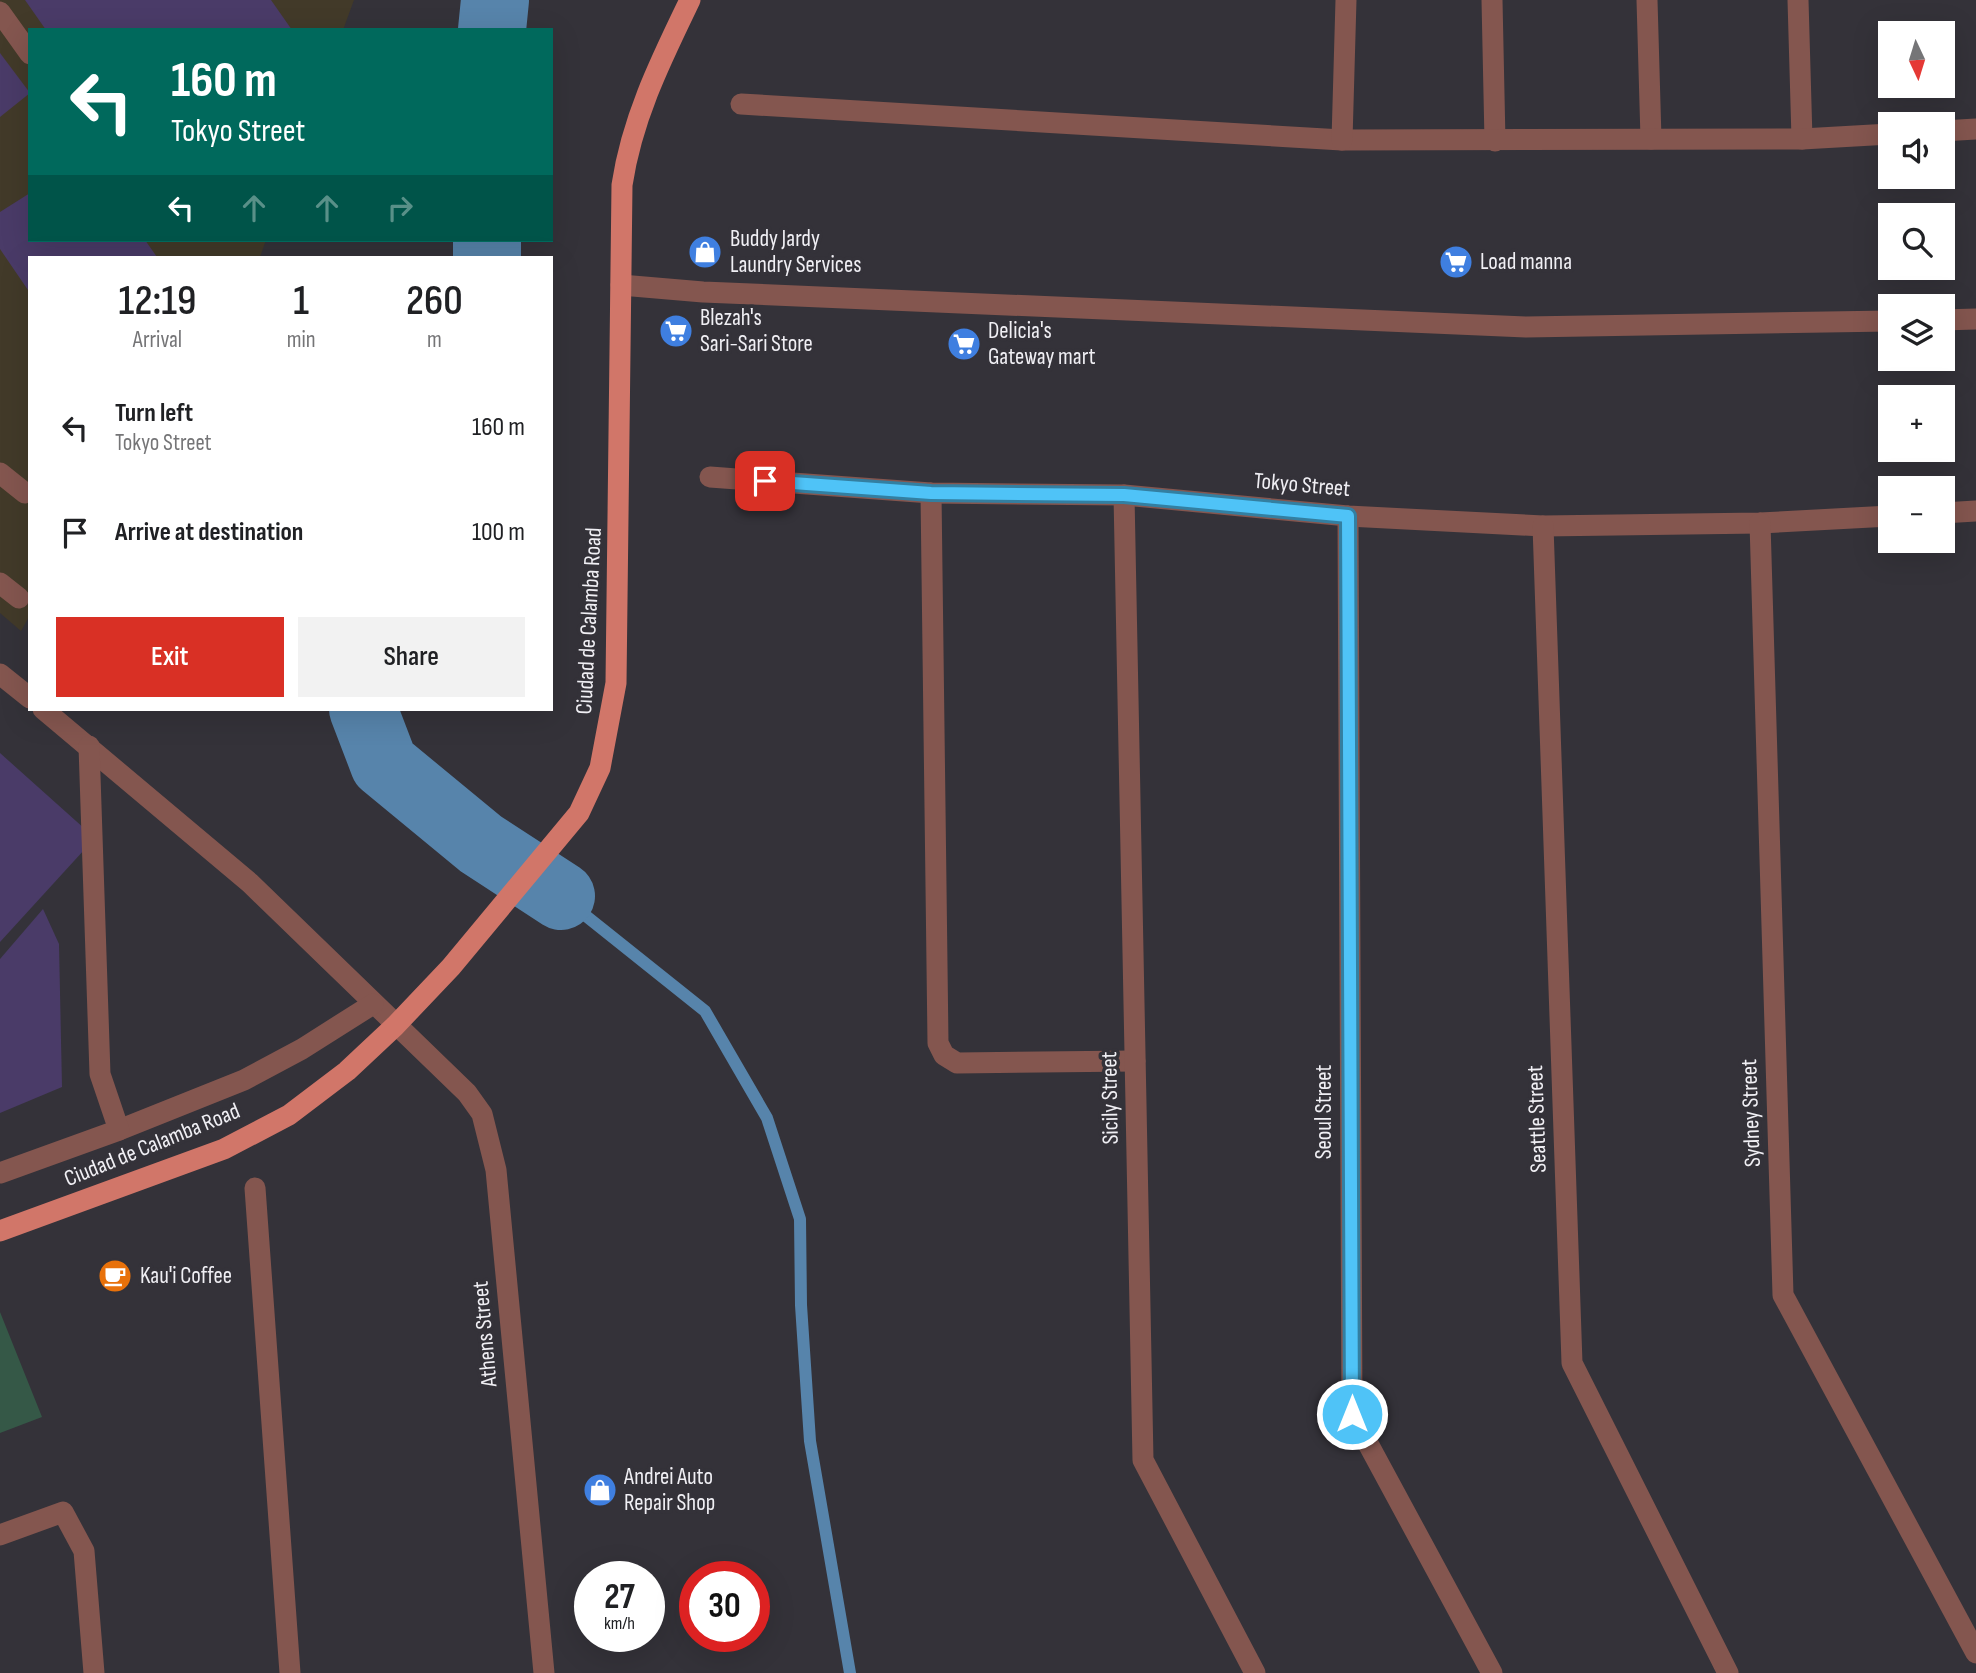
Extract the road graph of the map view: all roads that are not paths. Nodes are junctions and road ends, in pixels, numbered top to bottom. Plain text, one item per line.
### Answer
1 (690, 0) edge
2 (1346, 0) edge
3 (1492, 0) edge
4 (1647, 0) edge
5 (1798, 0) edge
6 (0, 12) edge
7 (28, 51) edge
8 (741, 104) dead end
9 (1976, 129) edge
10 (1955, 130) edge
11 (1878, 135) edge
12 (1651, 139) junction
13 (1802, 139) junction
14 (1342, 140) junction
15 (1495, 141) junction
16 (621, 285) junction
17 (1976, 319) edge
18 (1955, 320) edge
19 (1878, 321) edge
20 (0, 473) edge
21 (710, 477) dead end
22 (25, 493) dead end
23 (931, 493) junction
24 (1124, 495) junction
25 (1976, 511) edge
26 (1955, 512) edge
27 (1348, 516) junction
28 (1878, 517) edge
29 (1760, 523) junction
30 (1543, 526) junction
31 (0, 583) edge
32 (19, 598) dead end
33 (0, 674) edge
34 (28, 696) edge
35 (45, 711) edge
36 (89, 746) junction
37 (373, 1004) junction
38 (395, 1026) junction
39 (1135, 1061) junction
40 (119, 1130) junction
41 (0, 1173) edge
42 (255, 1188) dead end
43 (0, 1231) edge
44 (0, 1535) edge
45 (1976, 1653) edge
46 (94, 1673) edge
47 (290, 1673) edge
48 (544, 1673) edge
49 (1255, 1673) edge
50 (1492, 1673) edge
51 (1728, 1673) edge

1 - 16 main road, Ciudad de Calamba Road
2 - 14 street
3 - 15 street
4 - 12 street
5 - 13 street
6 - 7 street
8 - 14 street
9 - 10 street
11 - 13 street
12 - 13 street
12 - 15 street
14 - 15 street
16 - 19 street
16 - 38 main road, Ciudad de Calamba Road
17 - 18 street
20 - 22 street
21 - 23 street, Tokyo Street
23 - 24 street, Tokyo Street
23 - 39 street
24 - 27 street, Tokyo Street
24 - 39 street, Sicily Street
25 - 26 street
27 - 30 street, Tokyo Street
27 - 50 street, Seoul Street
28 - 29 street, Tokyo Street
29 - 30 street, Tokyo Street
29 - 45 street, Sydney Street
30 - 51 street, Seattle Street
31 - 32 street
33 - 34 street
35 - 36 street, Athens Street
36 - 37 street, Athens Street
36 - 40 street
37 - 38 street, Athens Street
37 - 40 street
38 - 43 main road, Ciudad de Calamba Road
38 - 48 street, Athens Street
39 - 49 street, Sicily Street
40 - 41 street
42 - 47 street
44 - 46 street

